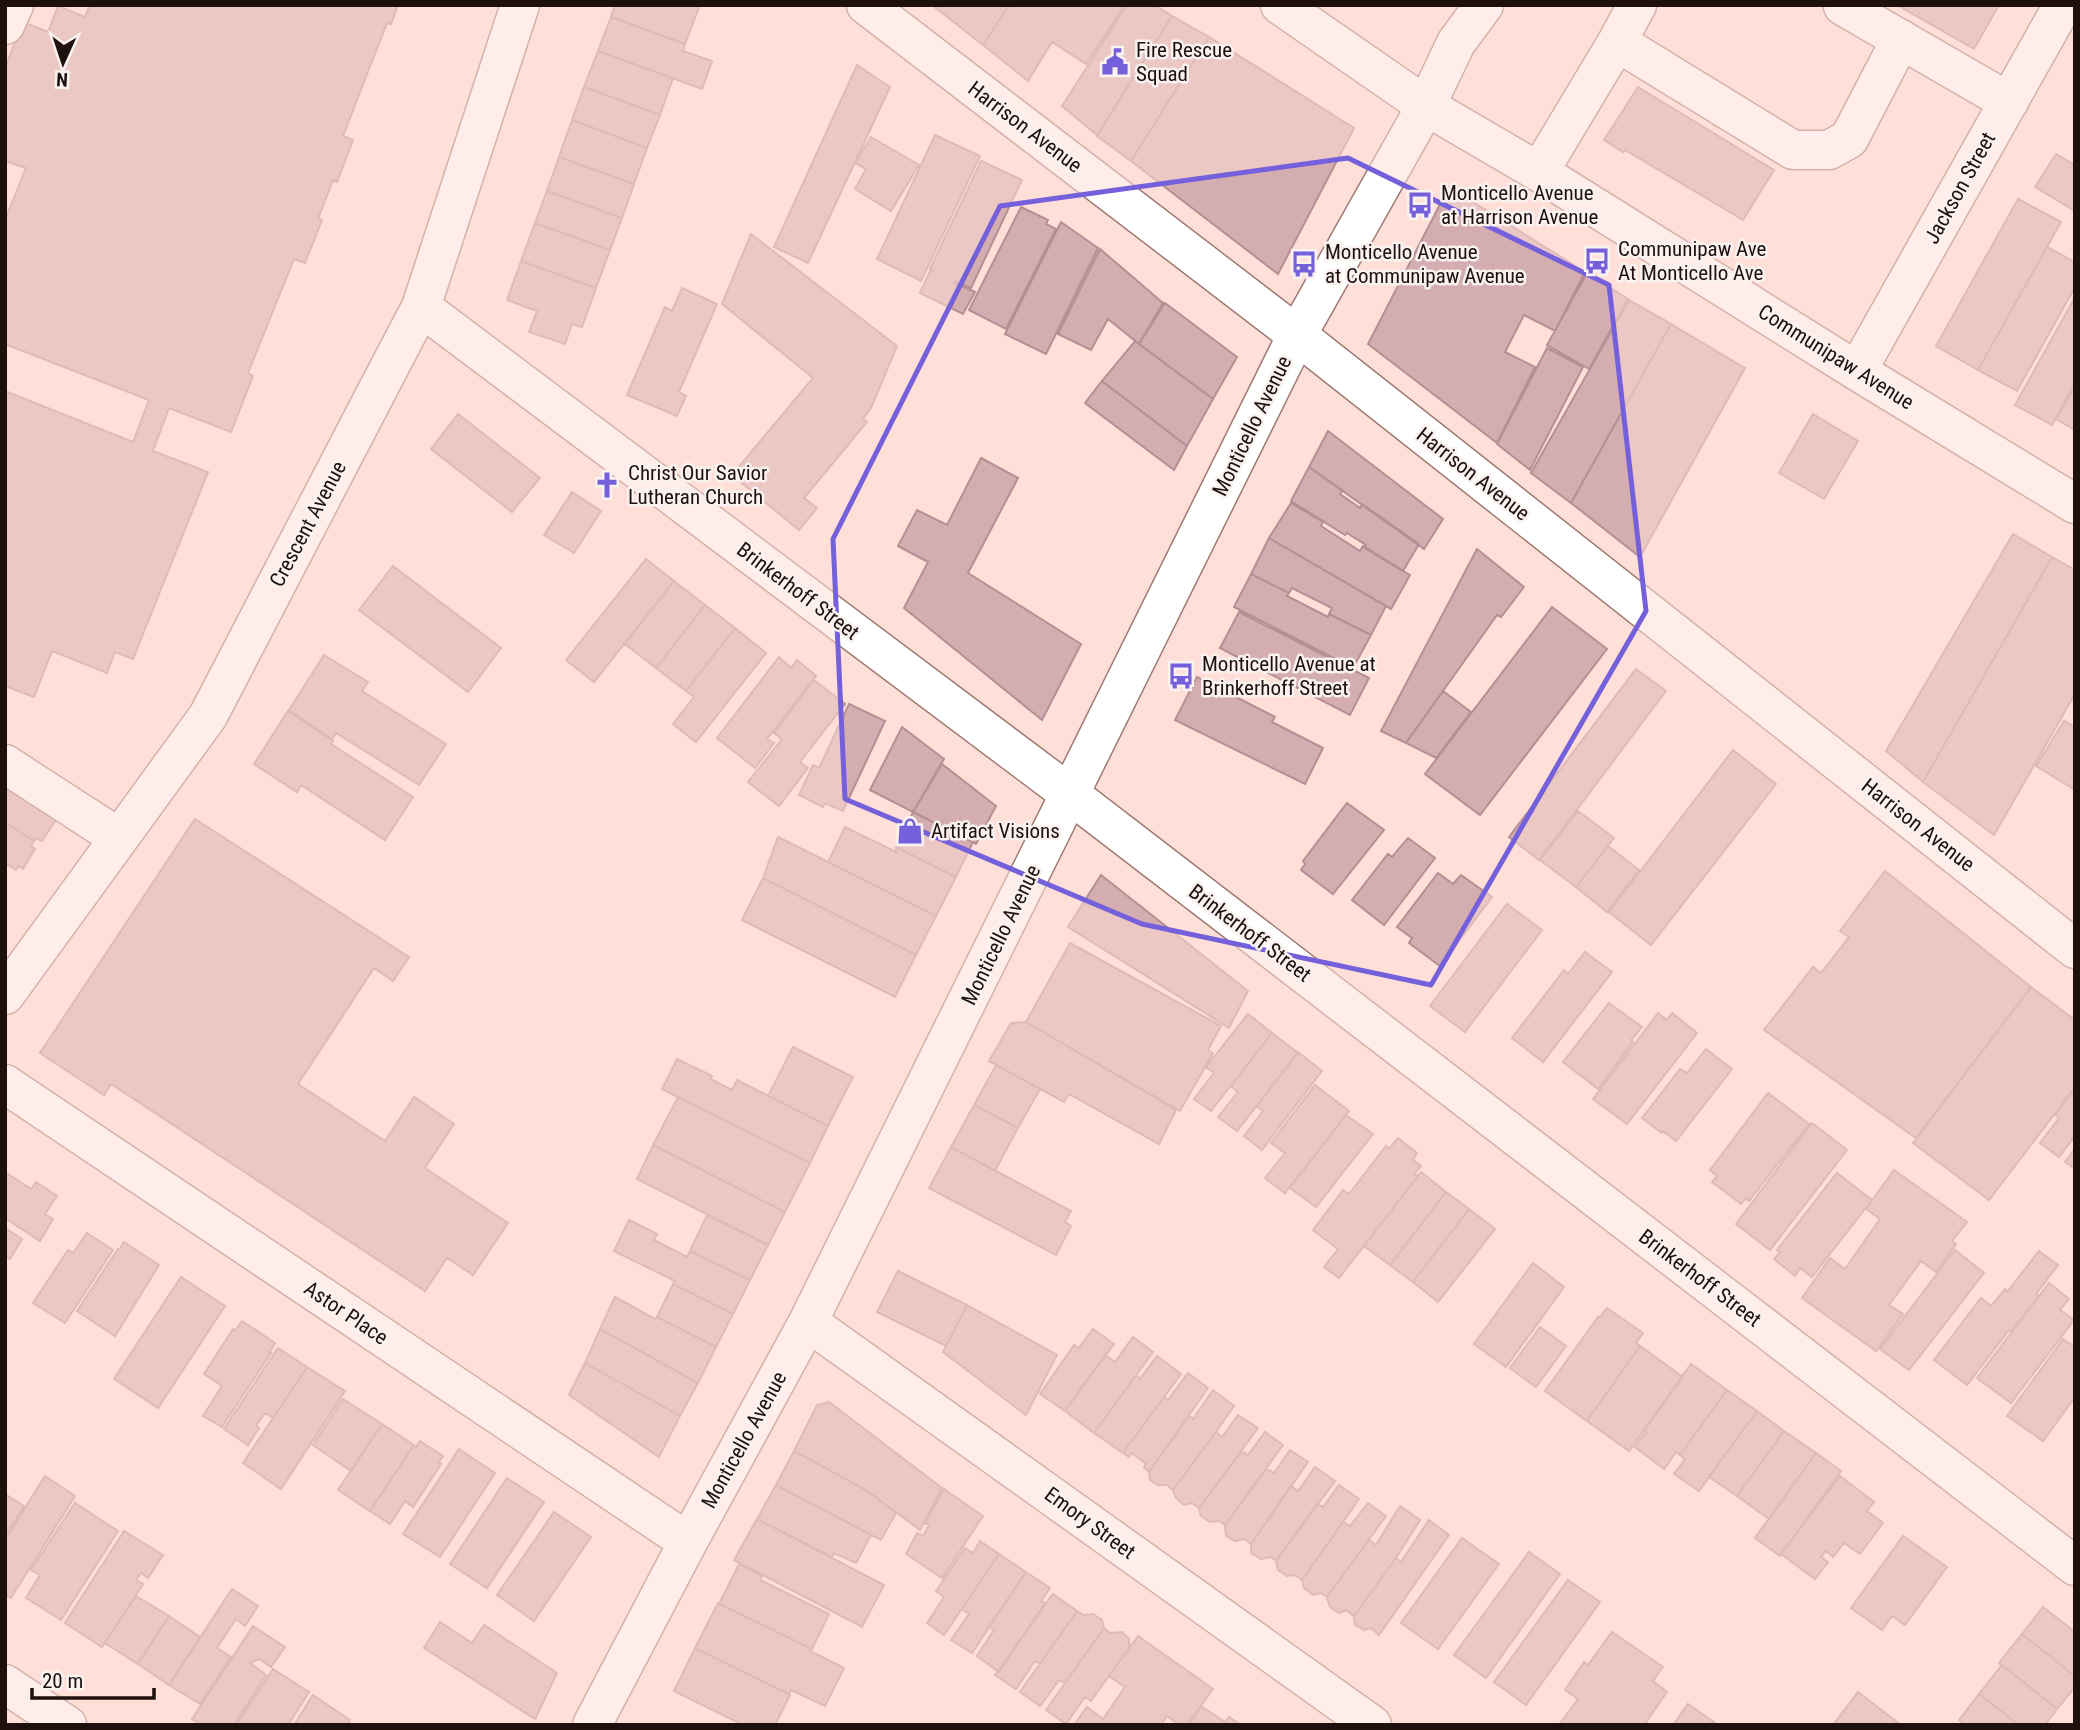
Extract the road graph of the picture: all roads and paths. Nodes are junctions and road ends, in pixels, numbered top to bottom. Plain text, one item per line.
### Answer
1 (14, 5) edge
2 (520, 5) edge
3 (866, 5) edge
4 (1280, 5) edge
5 (1484, 5) edge
6 (1637, 5) edge
7 (1843, 5) edge
8 (2063, 5) edge
9 (5, 25) edge
10 (1901, 39) junction
11 (1617, 42) junction
12 (2009, 102) junction
13 (1426, 106) junction
14 (1539, 172) junction
15 (421, 307) junction
16 (1297, 335) junction
17 (1857, 371) junction
18 (2075, 504) edge
19 (5, 764) edge
20 (1071, 795) junction
21 (119, 838) junction
22 (2075, 949) edge
23 (5, 995) edge
24 (5, 1084) edge
25 (808, 1322) junction
26 (688, 1542) junction
27 (2075, 1566) edge
28 (5, 1684) edge
29 (67, 1725) edge
30 (592, 1725) edge
31 (1372, 1725) edge

1 - 9 street
2 - 15 street, Crescent Avenue
3 - 16 street, Harrison Avenue
4 - 13 street, Communipaw Avenue
5 - 13 street, Monticello Avenue
6 - 11 street
7 - 10 street
8 - 12 street, Jackson Street
10 - 11 street
10 - 12 street
11 - 14 street
12 - 17 street, Jackson Street
13 - 14 street, Communipaw Avenue
13 - 16 street, Monticello Avenue
14 - 17 street, Communipaw Avenue
15 - 20 street, Brinkerhoff Street
15 - 21 street, Crescent Avenue
16 - 20 street, Monticello Avenue
16 - 22 street, Harrison Avenue
17 - 18 street, Communipaw Avenue
19 - 21 street
20 - 25 street, Monticello Avenue
20 - 27 street, Brinkerhoff Street
21 - 23 street, Crescent Avenue
24 - 26 street, Astor Place
25 - 26 street, Monticello Avenue
25 - 31 street, Emory Street
26 - 30 street, Monticello Avenue
28 - 29 street

